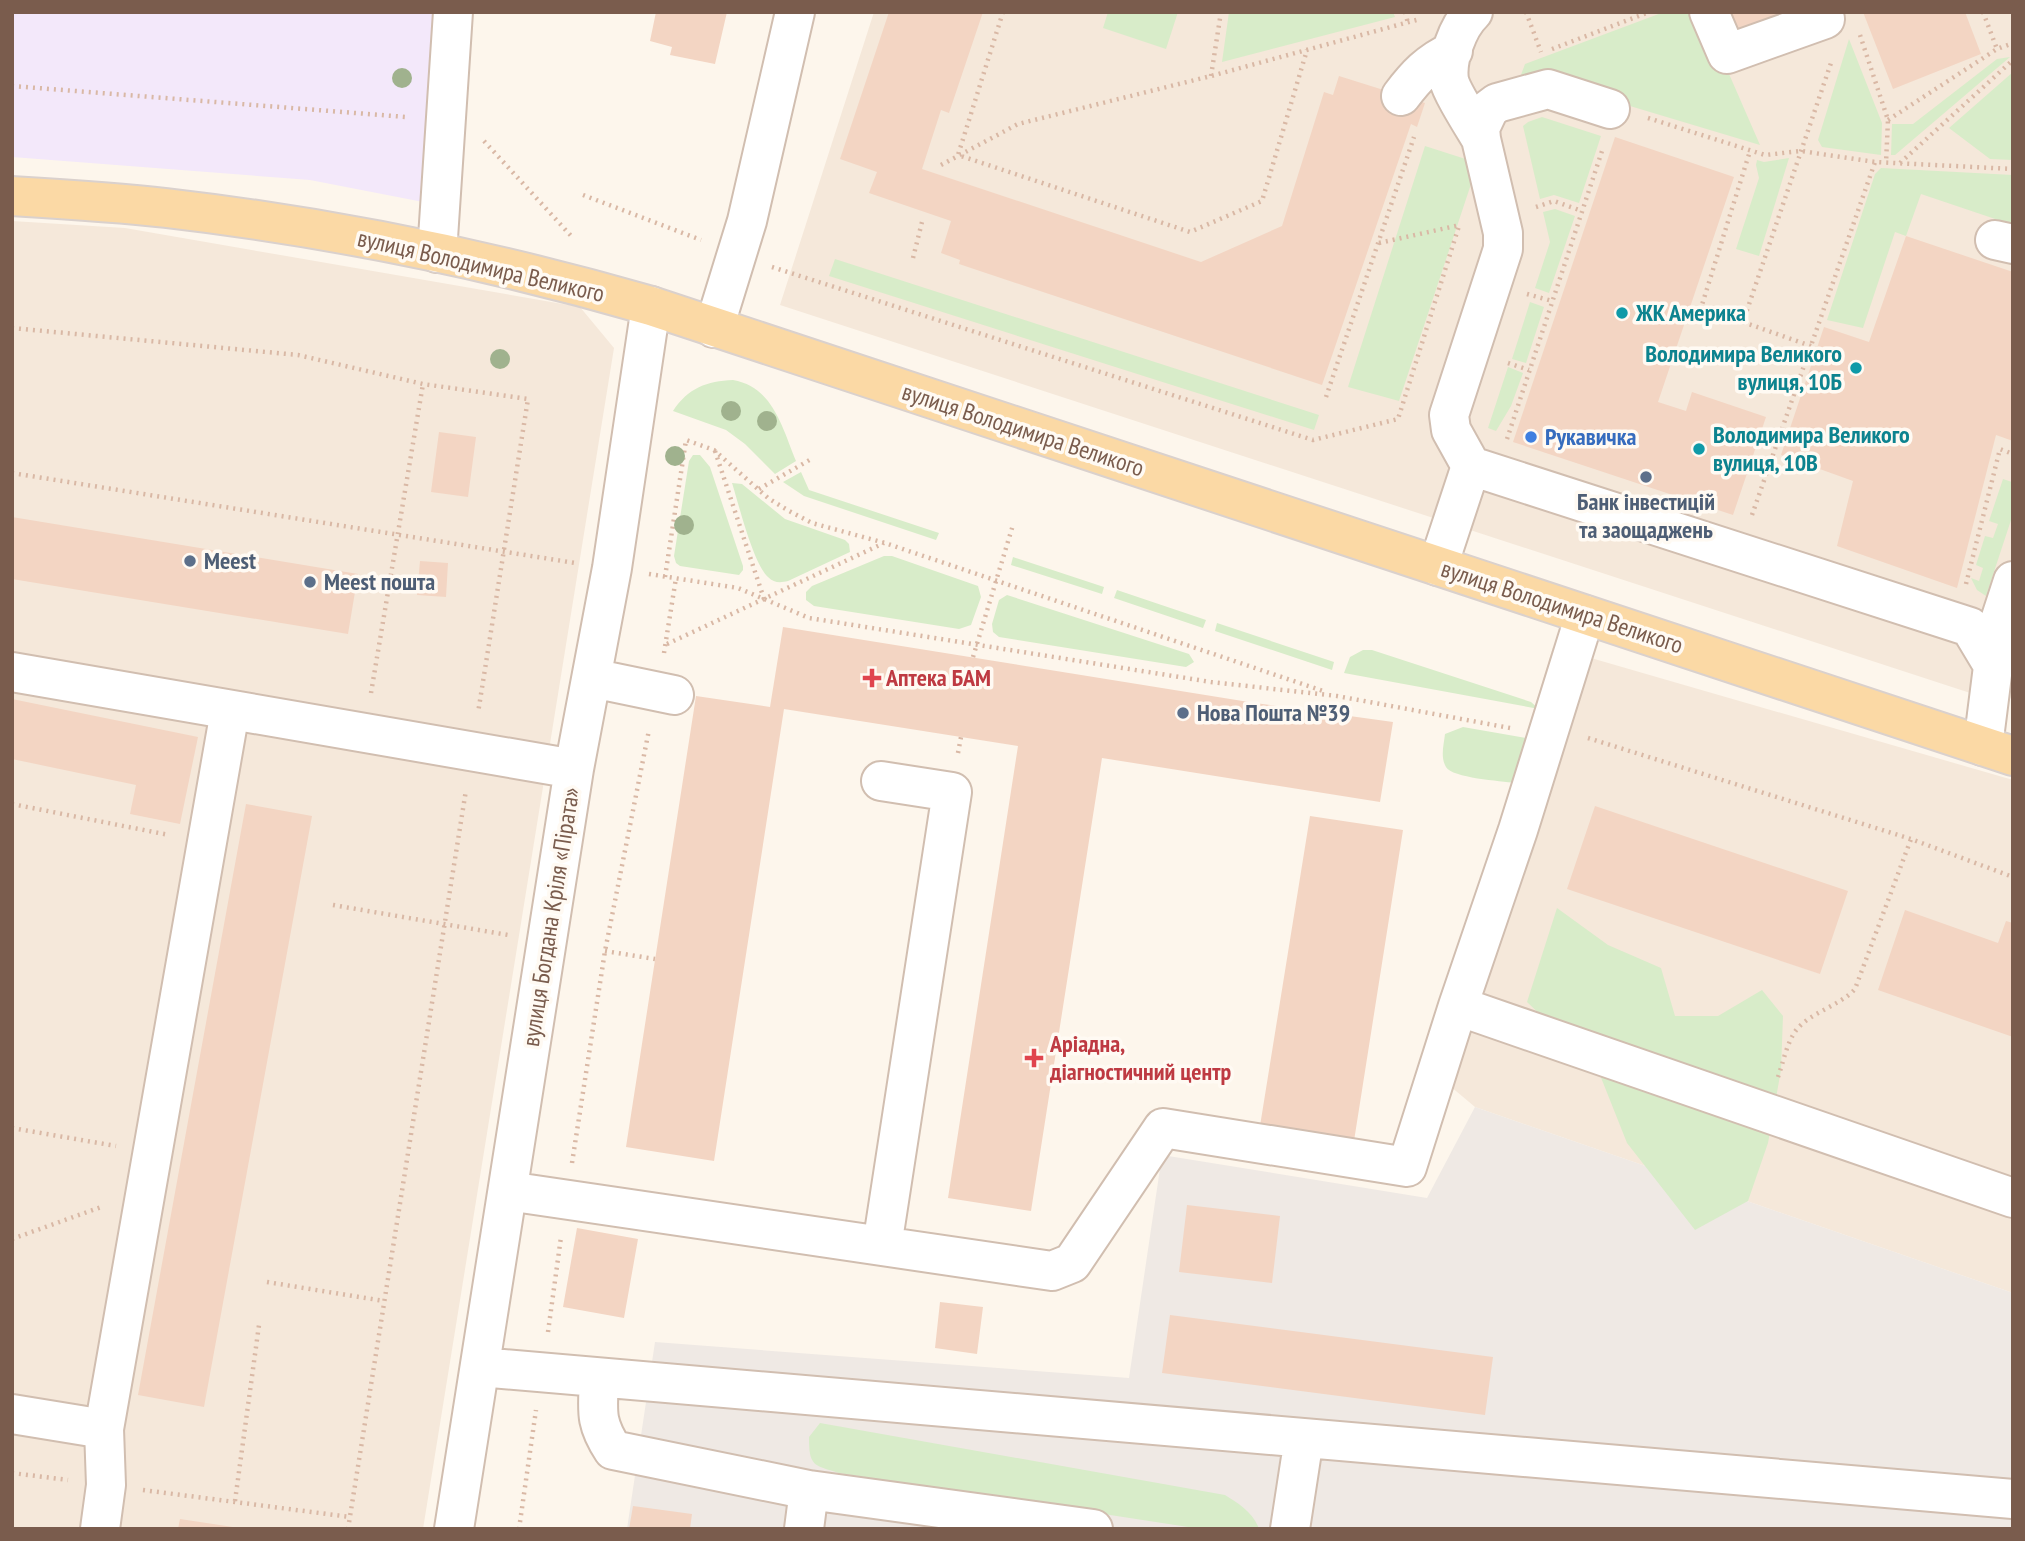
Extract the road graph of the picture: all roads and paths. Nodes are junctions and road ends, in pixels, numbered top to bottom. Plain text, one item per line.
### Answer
1 (453, 12) edge
2 (795, 12) edge
3 (1003, 12) edge
4 (1221, 12) edge
5 (1405, 12) edge
6 (1473, 12) edge
7 (1525, 12) edge
8 (1649, 12) edge
9 (1709, 12) edge
10 (1983, 12) edge
11 (1430, 16) dead end
12 (1408, 23) junction
13 (1839, 31) junction
14 (2013, 43) edge
15 (1997, 49) junction
16 (1307, 50) junction
17 (1453, 51) junction
18 (2013, 60) edge
19 (1211, 76) junction
20 (12, 86) edge
21 (1401, 96) dead end
22 (1625, 112) joint
23 (445, 120) junction
24 (1888, 120) junction
25 (1414, 137) dead end
26 (1481, 139) junction
27 (483, 140) dead end
28 (1603, 147) dead end
29 (1750, 151) junction
30 (1801, 151) junction
31 (958, 155) junction
32 (1875, 162) junction
33 (1886, 163) junction
34 (1900, 163) junction
35 (941, 165) dead end
36 (2013, 169) edge
37 (583, 195) dead end
38 (12, 196) edge
39 (1535, 207) dead end
40 (1582, 211) junction
41 (922, 222) dead end
42 (573, 238) dead end
43 (1379, 243) junction
44 (437, 253) junction
45 (737, 253) junction
46 (913, 258) dead end
47 (1527, 293) dead end
48 (1552, 301) junction
49 (651, 306) junction
50 (1743, 323) junction
51 (12, 328) edge
52 (713, 328) junction
53 (1811, 345) junction
54 (1504, 362) dead end
55 (1530, 370) junction
56 (423, 384) junction
57 (1326, 397) dead end
58 (714, 450) junction
59 (2013, 454) edge
60 (813, 458) dead end
61 (1487, 458) junction
62 (12, 472) edge
63 (759, 489) junction
64 (1750, 520) dead end
65 (1013, 525) dead end
66 (397, 534) junction
67 (885, 543) junction
68 (505, 552) junction
69 (1438, 566) junction
70 (676, 578) junction
71 (996, 580) junction
72 (2013, 581) edge
73 (1965, 589) dead end
74 (764, 600) junction
75 (1585, 615) junction
76 (975, 644) junction
77 (666, 645) junction
78 (973, 657) dead end
79 (1994, 667) junction
80 (12, 672) edge
81 (592, 678) junction
82 (665, 693) junction
83 (1337, 696) junction
84 (230, 711) junction
85 (1514, 729) dead end
86 (365, 733) junction
87 (1576, 734) dead end
88 (1998, 751) edge
89 (472, 752) junction
90 (574, 769) junction
91 (881, 781) dead end
92 (12, 804) edge
93 (178, 837) dead end
94 (1911, 839) junction
95 (2013, 875) edge
96 (333, 905) dead end
97 (444, 924) junction
98 (547, 941) junction
99 (605, 951) junction
100 (655, 959) dead end
101 (1458, 1006) junction
102 (1765, 1112) junction
103 (12, 1128) edge
104 (120, 1147) dead end
105 (145, 1191) junction
106 (508, 1191) junction
107 (2013, 1198) edge
108 (566, 1200) junction
109 (12, 1238) edge
110 (882, 1245) junction
111 (267, 1282) dead end
112 (384, 1301) junction
113 (259, 1325) dead end
114 (480, 1367) junction
115 (542, 1373) junction
116 (599, 1378) junction
117 (12, 1414) edge
118 (104, 1429) junction
119 (1304, 1438) junction
120 (12, 1473) edge
121 (106, 1485) junction
122 (809, 1490) junction
123 (2013, 1499) edge
124 (235, 1501) junction
125 (350, 1517) junction
126 (969, 1520) edge
127 (100, 1529) edge
128 (348, 1529) edge
129 (454, 1529) edge
130 (519, 1529) edge
131 (804, 1529) edge
132 (1093, 1529) edge
133 (1290, 1529) edge

1 - 23 street
2 - 45 street
3 - 31 path
4 - 19 path
5 - 12 path
6 - 17 street
7 - 8 path
9 - 13 street
10 - 15 path
11 - 12 path
12 - 16 path
13 - 24 path
13 - 30 path
14 - 15 path
15 - 24 path
16 - 19 path
16 - 31 path
17 - 21 street
17 - 26 street
18 - 34 path
19 - 31 path
20 - 23 path
22 - 26 street
22 - 29 path
23 - 44 street
24 - 33 path
25 - 43 path
26 - 61 street
27 - 42 path
28 - 40 path
29 - 30 path
29 - 50 path
30 - 32 path
30 - 50 path
31 - 35 path
32 - 33 path
32 - 53 path
33 - 34 path
34 - 36 path
37 - 45 path
38 - 44 main road, вулиця Володимира Великого
39 - 40 path
40 - 48 path
41 - 46 path
43 - 45 path
43 - 57 path
44 - 49 main road, вулиця Володимира Великого
45 - 52 street
47 - 48 path
48 - 55 path
49 - 52 main road, вулиця Володимира Великого
49 - 81 street, вулиця Богдана Кріля «Пірата»
50 - 53 path
51 - 56 path
52 - 69 main road, вулиця Володимира Великого
53 - 64 path
54 - 55 path
55 - 61 path
56 - 66 path
56 - 68 path
58 - 63 path
58 - 70 path
58 - 74 path
59 - 73 path
60 - 63 path
61 - 69 street
61 - 79 street
62 - 66 path
63 - 67 path
65 - 71 path
66 - 68 path
66 - 86 path
67 - 71 path
67 - 74 path
68 - 89 path
69 - 75 main road, вулиця Володимира Великого
70 - 74 path
70 - 77 path
71 - 76 path
71 - 83 path
72 - 79 street
74 - 76 path
74 - 77 path
75 - 88 main road, вулиця Володимира Великого
75 - 101 street
76 - 78 path
76 - 83 path
77 - 82 path
79 - 88 street
80 - 84 street
81 - 82 street
81 - 90 street, вулиця Богдана Кріля «Пірата»
82 - 99 path
83 - 85 path
84 - 86 street
84 - 105 street
86 - 89 street
87 - 94 path
89 - 90 street
89 - 97 path
90 - 98 street, вулиця Богдана Кріля «Пірата»
91 - 110 street
92 - 93 path
94 - 95 path
94 - 102 path
96 - 97 path
97 - 98 path
97 - 112 path
98 - 106 street, вулиця Богдана Кріля «Пірата»
99 - 100 path
99 - 108 path
101 - 102 street
101 - 110 street
102 - 107 street
103 - 104 path
105 - 109 path
105 - 118 street
106 - 108 street
106 - 114 street, вулиця Богдана Кріля «Пірата»
108 - 110 street
108 - 115 path
111 - 112 path
112 - 125 path
113 - 124 path
114 - 115 street
114 - 129 street, вулиця Богдана Кріля «Пірата»
115 - 116 street
115 - 130 path
116 - 119 street
116 - 122 street
117 - 118 street
118 - 121 street
119 - 123 street
119 - 133 street
120 - 121 path
121 - 124 path
121 - 127 street
122 - 126 street
122 - 131 street
124 - 125 path
125 - 128 path
126 - 132 street

